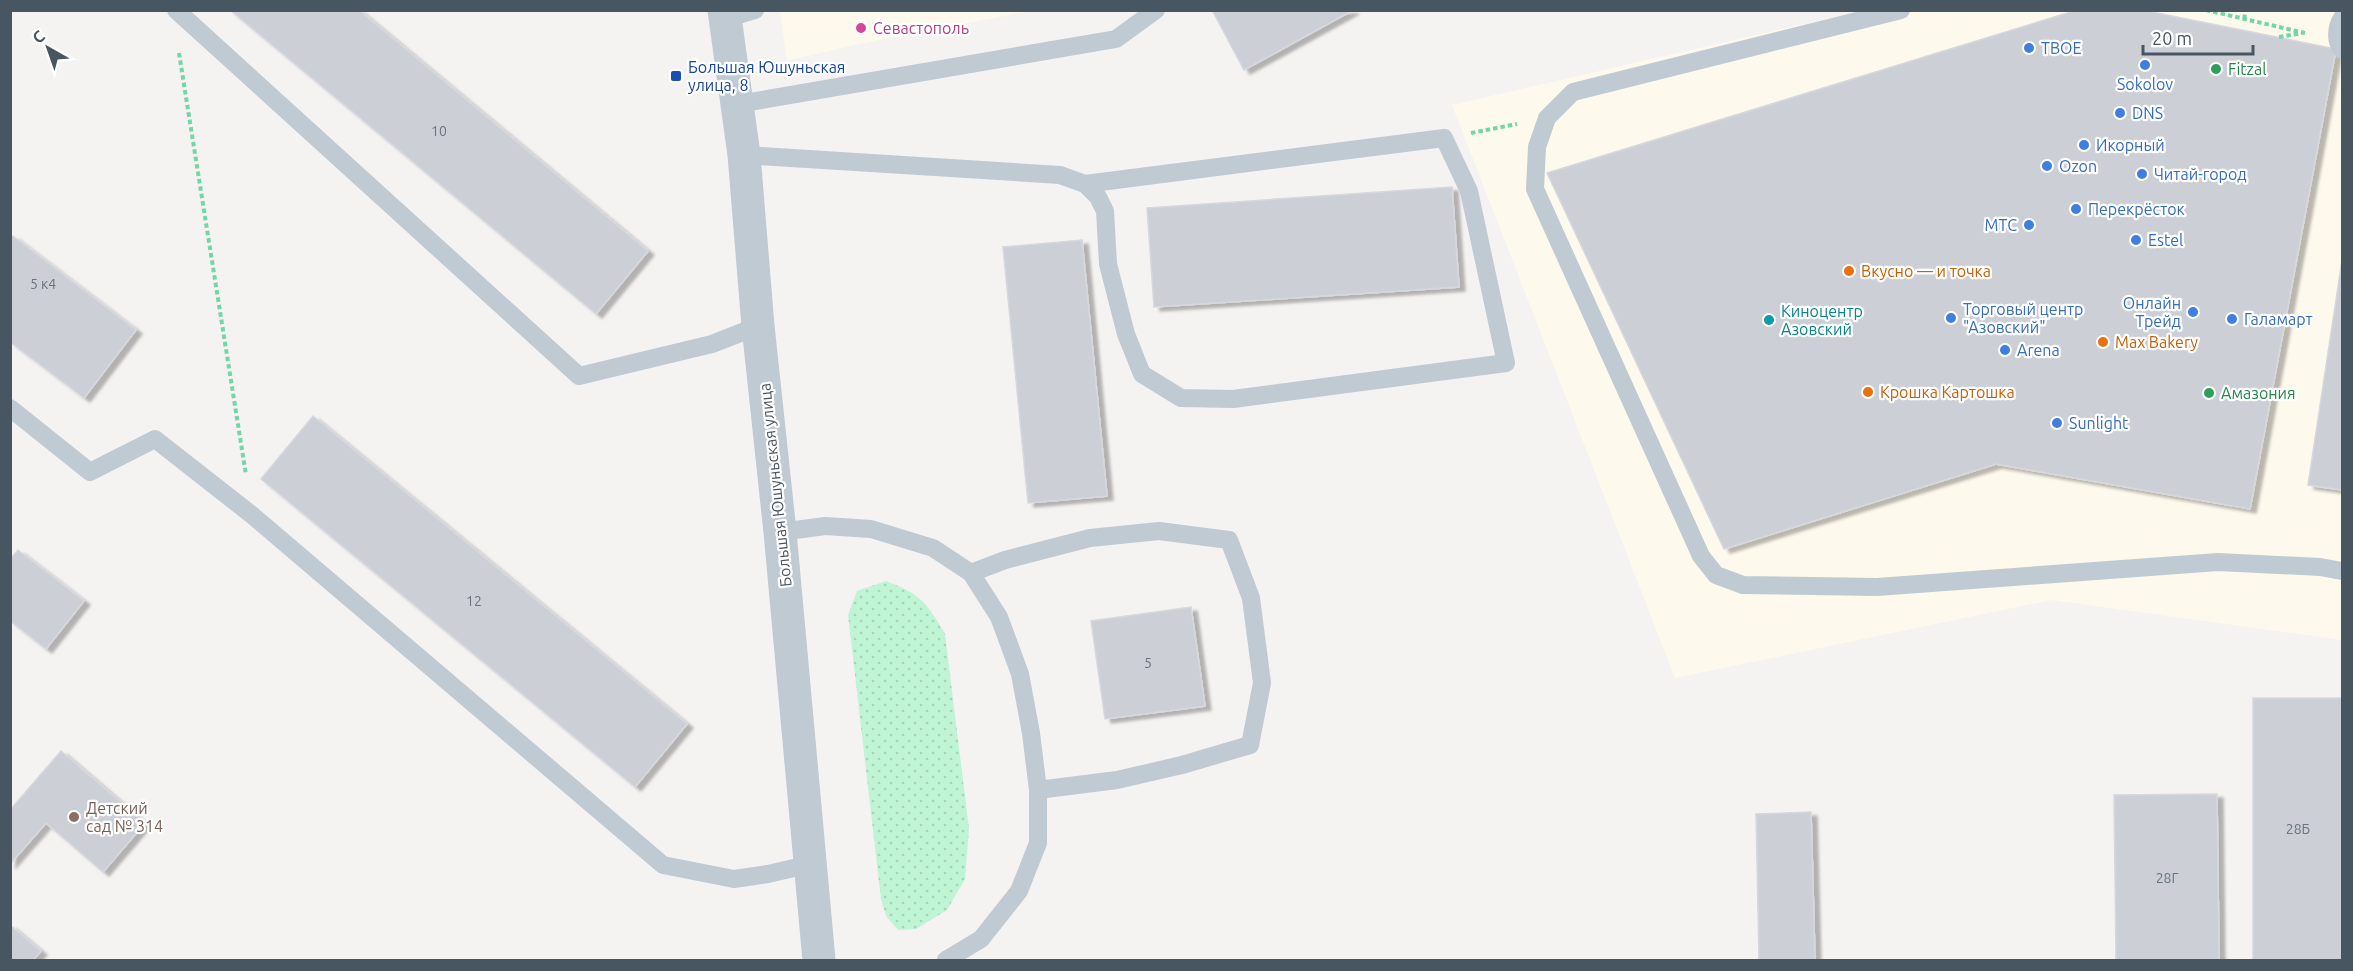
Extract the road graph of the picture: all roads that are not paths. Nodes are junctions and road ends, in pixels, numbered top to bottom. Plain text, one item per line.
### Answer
1 (176, 10) edge
2 (1156, 10) edge
3 (1901, 10) edge
4 (735, 13) edge
5 (2343, 18) edge
6 (2343, 50) edge
7 (738, 104) junction
8 (744, 155) junction
9 (1085, 184) junction
10 (758, 326) junction
11 (10, 408) edge
12 (780, 532) junction
13 (2343, 571) edge
14 (971, 573) junction
15 (1038, 790) junction
16 (811, 864) junction
17 (819, 960) edge
18 (946, 960) edge

1 - 10 lane
2 - 7 lane
3 - 13 lane
4 - 7 street, Большая Юшуньская улица
5 - 6 lane
7 - 8 street, Большая Юшуньская улица
8 - 9 lane
8 - 10 street, Большая Юшуньская улица
9 - 9 lane
10 - 12 street, Большая Юшуньская улица
11 - 16 lane
12 - 14 lane
12 - 16 street, Большая Юшуньская улица
14 - 15 lane
14 - 15 lane
15 - 18 lane
16 - 17 street, Большая Юшуньская улица

